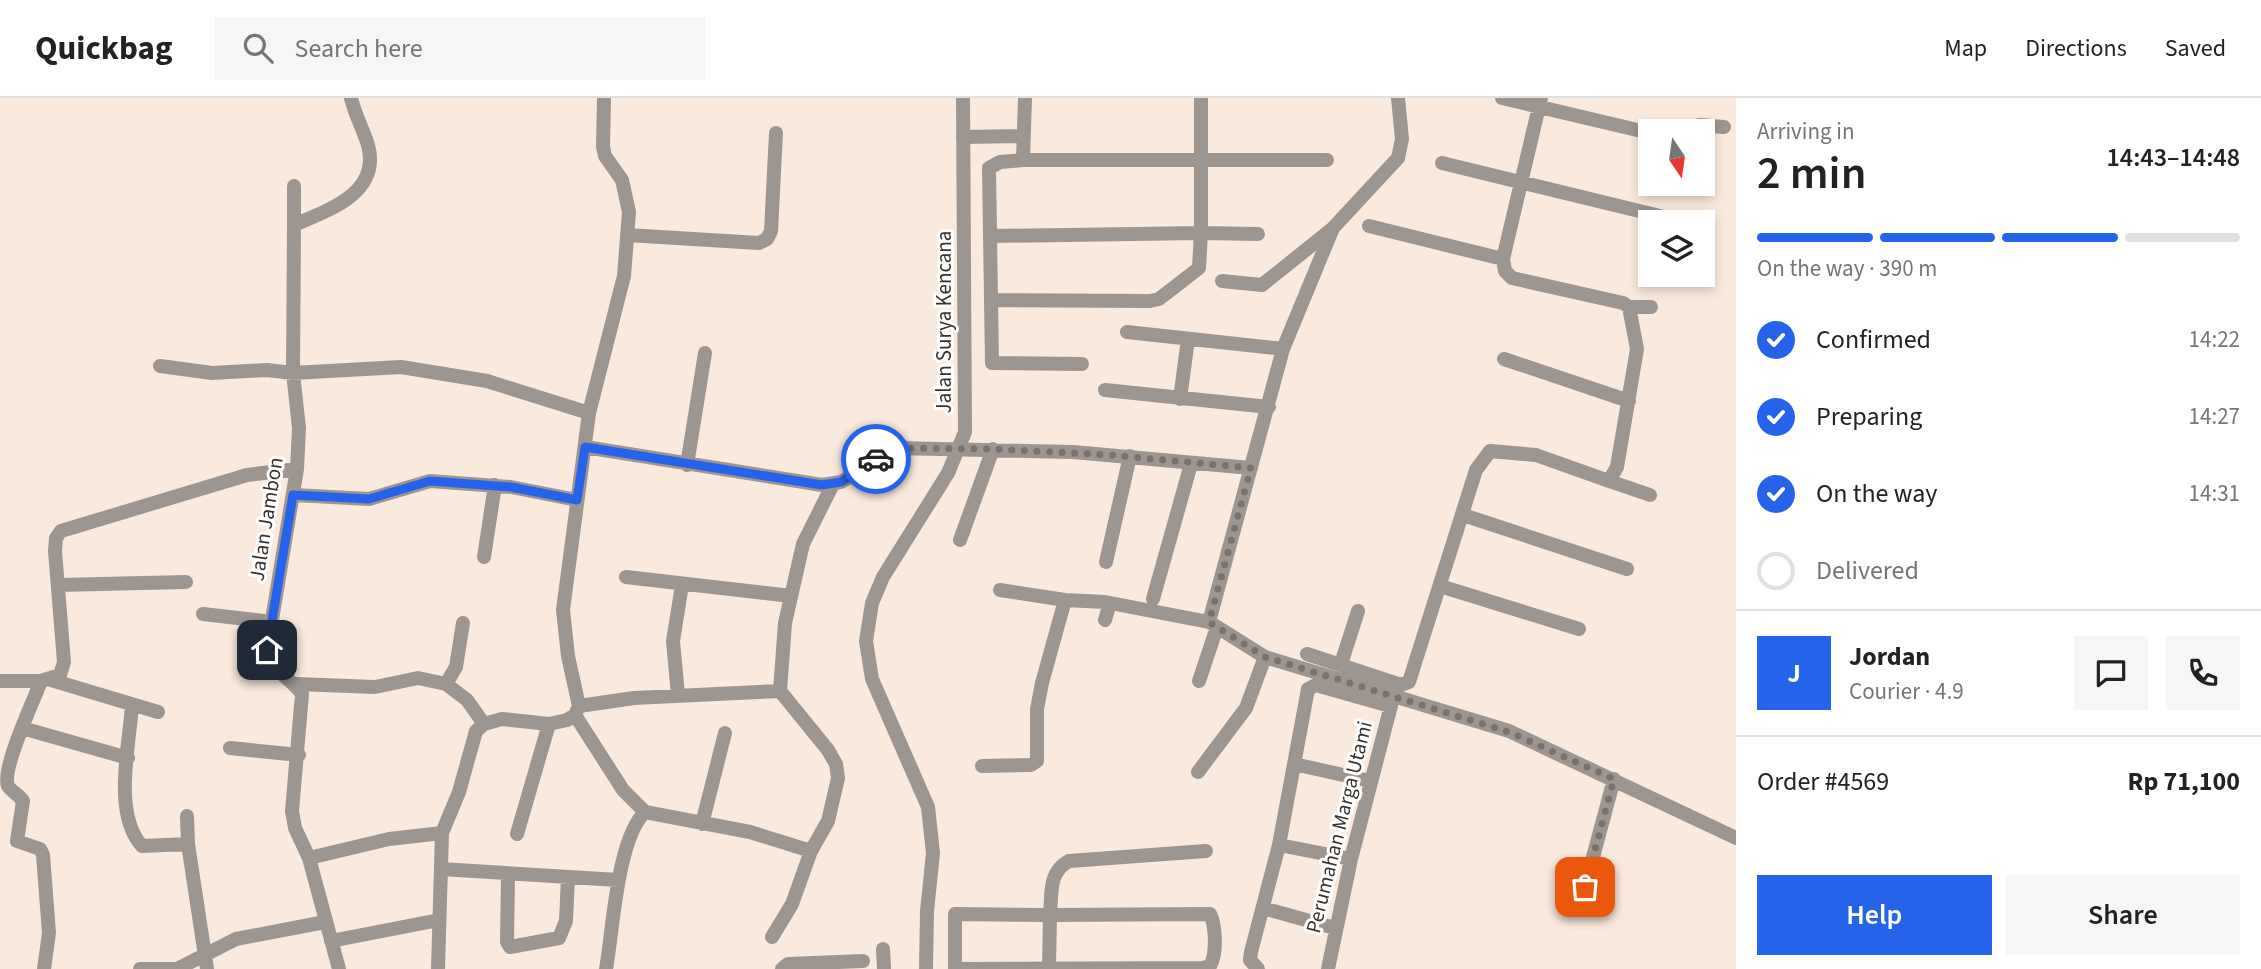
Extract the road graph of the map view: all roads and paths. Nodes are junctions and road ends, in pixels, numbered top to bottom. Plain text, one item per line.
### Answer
1 (351, 98) edge
2 (604, 98) edge
3 (963, 98) edge
4 (1024, 98) edge
5 (1201, 98) edge
6 (1398, 98) edge
7 (1502, 98) edge
8 (1540, 103) edge
9 (1715, 126) edge
10 (1724, 127) dead end
11 (1638, 130) edge
12 (776, 134) dead end
13 (1022, 136) junction
14 (963, 137) junction
15 (1023, 160) junction
16 (1327, 160) dead end
17 (1201, 161) junction
18 (1441, 163) dead end
19 (1521, 185) junction
20 (293, 186) dead end
21 (1638, 211) edge
22 (294, 225) junction
23 (1369, 226) dead end
24 (1333, 228) junction
25 (1201, 233) junction
26 (1258, 234) dead end
27 (628, 235) junction
28 (991, 236) junction
29 (1503, 259) junction
30 (1222, 281) dead end
31 (992, 300) junction
32 (1629, 307) junction
33 (1651, 307) dead end
34 (1127, 332) dead end
35 (1188, 339) junction
36 (1283, 349) junction
37 (705, 352) dead end
38 (1504, 359) dead end
39 (1082, 364) dead end
40 (160, 366) dead end
41 (293, 373) junction
42 (1105, 390) dead end
43 (1180, 399) junction
44 (1629, 401) junction
45 (1269, 407) junction
46 (589, 413) junction
47 (585, 447) junction
48 (959, 449) junction
49 (993, 449) junction
50 (1130, 456) junction
51 (1191, 464) junction
52 (687, 465) junction
53 (1251, 468) junction
54 (298, 469) junction
55 (1609, 481) junction
56 (495, 485) junction
57 (832, 486) junction
58 (293, 495) junction
59 (1650, 495) dead end
60 (577, 500) junction
61 (1463, 515) junction
62 (960, 540) dead end
63 (484, 557) dead end
64 (1106, 562) dead end
65 (1627, 569) dead end
66 (626, 577) dead end
67 (186, 582) dead end
68 (58, 585) junction
69 (682, 585) junction
70 (1440, 586) junction
71 (1000, 590) dead end
72 (791, 596) junction
73 (1153, 599) dead end
74 (1065, 600) junction
75 (1110, 603) junction
76 (1358, 611) dead end
77 (203, 614) dead end
78 (1105, 620) dead end
79 (272, 622) junction
80 (463, 623) dead end
81 (1213, 624) junction
82 (1579, 629) dead end
83 (1307, 654) dead end
84 (1265, 657) junction
85 (1341, 664) junction
86 (0, 681) edge
87 (46, 681) junction
88 (1199, 681) dead end
89 (296, 684) junction
90 (446, 684) junction
91 (780, 691) junction
92 (678, 695) junction
93 (1392, 701) junction
94 (132, 704) junction
95 (577, 710) junction
96 (158, 712) dead end
97 (484, 724) junction
98 (549, 724) junction
99 (22, 728) junction
100 (725, 733) dead end
101 (230, 748) dead end
102 (299, 755) junction
103 (128, 758) junction
104 (1294, 764) junction
105 (982, 766) dead end
106 (1198, 772) dead end
107 (1614, 779) junction
108 (1370, 781) junction
109 (4, 789) edge
110 (645, 812) junction
111 (187, 816) dead end
112 (702, 824) junction
113 (442, 834) junction
114 (517, 834) dead end
115 (1736, 838) edge
116 (188, 844) junction
117 (1279, 845) junction
118 (811, 851) junction
119 (1206, 851) dead end
120 (309, 858) junction
121 (1351, 859) junction
122 (441, 869) junction
123 (508, 874) junction
124 (568, 877) junction
125 (618, 880) junction
126 (1585, 887) dead end
127 (1263, 908) junction
128 (1050, 915) junction
129 (439, 920) junction
130 (325, 922) junction
131 (1335, 928) junction
132 (772, 937) dead end
133 (331, 941) junction
134 (883, 949) dead end
135 (863, 961) dead end
136 (206, 962) edge
137 (44, 969) edge
138 (140, 969) edge
139 (339, 969) edge
140 (438, 969) edge
141 (606, 969) edge
142 (782, 969) edge
143 (884, 969) edge
144 (926, 969) edge
145 (1049, 969) edge
146 (1258, 969) edge
147 (1328, 969) edge

1 - 22 street
2 - 27 street
3 - 14 street, Jalan Surya Kencana
4 - 13 street
5 - 17 street
6 - 24 street
7 - 8 street
8 - 11 street
8 - 19 street
9 - 10 street
12 - 27 street
13 - 14 street
13 - 15 street
14 - 48 street, Jalan Surya Kencana
15 - 17 street
15 - 28 street
16 - 17 street
17 - 25 street
18 - 19 street
19 - 21 street
19 - 29 street
20 - 22 street, Jalan Jambon
22 - 41 street, Jalan Jambon
23 - 29 street
24 - 30 street
24 - 36 street
25 - 26 street
25 - 28 street
25 - 31 street
27 - 46 street
28 - 31 street
29 - 32 street
31 - 39 street
32 - 33 street
32 - 44 street
34 - 35 street
35 - 36 street
35 - 43 street
36 - 45 street
37 - 52 street
38 - 44 street
40 - 41 street
41 - 46 street
41 - 54 street, Jalan Jambon
42 - 43 street
43 - 45 street
44 - 55 street
45 - 53 street
46 - 47 street
47 - 52 street
47 - 60 street
48 - 49 street
48 - 57 street
48 - 144 street, Jalan Surya Kencana
49 - 50 street
49 - 62 street
50 - 51 street
50 - 64 street
51 - 53 street
51 - 73 street
52 - 57 street
53 - 81 street
54 - 58 street, Jalan Jambon
54 - 68 street
55 - 59 street
55 - 61 street
56 - 58 street
56 - 60 street
56 - 63 street
57 - 72 street
58 - 79 street, Jalan Jambon
60 - 95 street
61 - 65 street
61 - 70 street
66 - 69 street
67 - 68 street
68 - 87 street
69 - 72 street
69 - 92 street
70 - 82 street
70 - 85 street
71 - 74 street
72 - 91 street
74 - 75 street
74 - 105 street
75 - 78 street
75 - 81 street
76 - 85 street
77 - 79 street
79 - 89 street, Jalan Jambon
80 - 90 street
81 - 84 street
81 - 88 street
83 - 85 street
84 - 93 street
84 - 106 street
86 - 87 street
87 - 94 street
87 - 99 street
89 - 90 street
89 - 102 street
90 - 97 street
91 - 92 street
91 - 118 street
92 - 95 street
93 - 104 street
93 - 107 street
93 - 108 street, Perumahan Marga Utami
94 - 96 street
94 - 103 street
95 - 98 street
95 - 110 street
97 - 98 street
97 - 113 street
98 - 114 street
99 - 103 street
99 - 109 street
100 - 112 street
101 - 102 street
102 - 120 street
103 - 116 street
104 - 108 street
104 - 117 street
107 - 115 street
107 - 126 street
108 - 121 street, Perumahan Marga Utami
109 - 137 street
110 - 112 street
110 - 125 street
111 - 116 street
112 - 118 street
113 - 120 street
113 - 122 street
116 - 136 street
117 - 121 street
117 - 127 street
118 - 132 street
119 - 128 street
120 - 130 street
121 - 131 street, Perumahan Marga Utami
122 - 123 street
122 - 129 street
123 - 124 street
123 - 124 street
124 - 125 street
125 - 141 street
127 - 131 street
127 - 146 street
128 - 145 street
128 - 145 street
128 - 145 street
129 - 133 street
129 - 140 street
130 - 133 street
130 - 136 street
131 - 147 street, Perumahan Marga Utami
133 - 139 street
134 - 143 street
135 - 142 street
136 - 138 street

